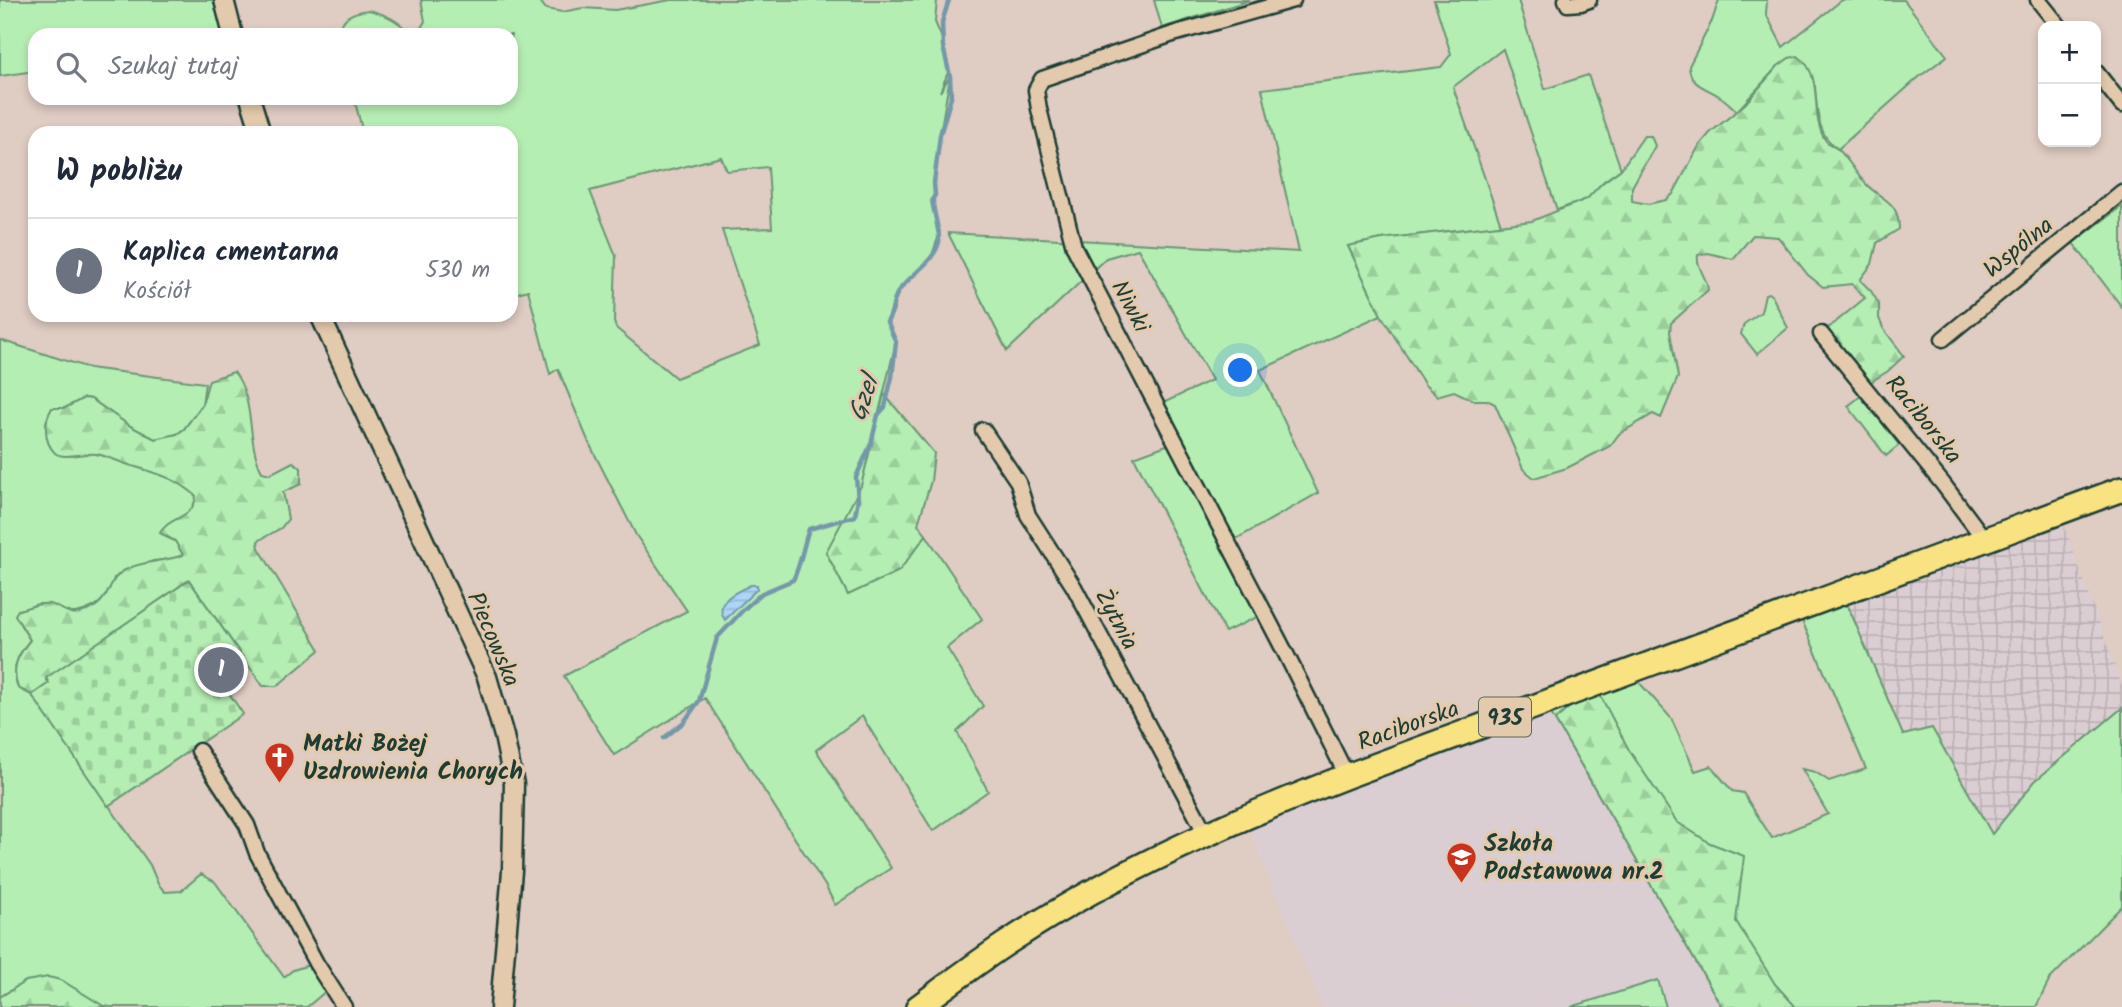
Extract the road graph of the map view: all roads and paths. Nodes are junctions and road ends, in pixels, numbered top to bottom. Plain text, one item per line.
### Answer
1 (224, 0) edge
2 (1293, 0) edge
3 (1566, 0) edge
4 (1589, 0) edge
5 (2038, 0) edge
6 (2055, 21) edge
7 (231, 28) edge
8 (2101, 78) edge
9 (252, 105) edge
10 (2122, 105) edge
11 (259, 126) edge
12 (2122, 192) edge
13 (323, 322) edge
14 (1821, 334) dead end
15 (1943, 339) dead end
16 (983, 430) dead end
17 (2122, 489) edge
18 (1984, 540) junction
19 (199, 751) dead end
20 (1347, 776) junction
21 (1206, 834) junction
22 (344, 1007) edge
23 (500, 1007) edge
24 (918, 1007) edge

1 - 7 street
2 - 20 street, Niwki
3 - 4 street
5 - 6 street
8 - 10 street
9 - 11 street
12 - 15 street, Wspólna
13 - 23 street, Piecowska
14 - 18 street, Raciborska
16 - 21 street, Żytnia
17 - 18 main road, Raciborska / 935
18 - 20 main road, Raciborska / 935
19 - 22 street
20 - 21 main road, Raciborska / 935
21 - 24 main road, Raciborska / 935

